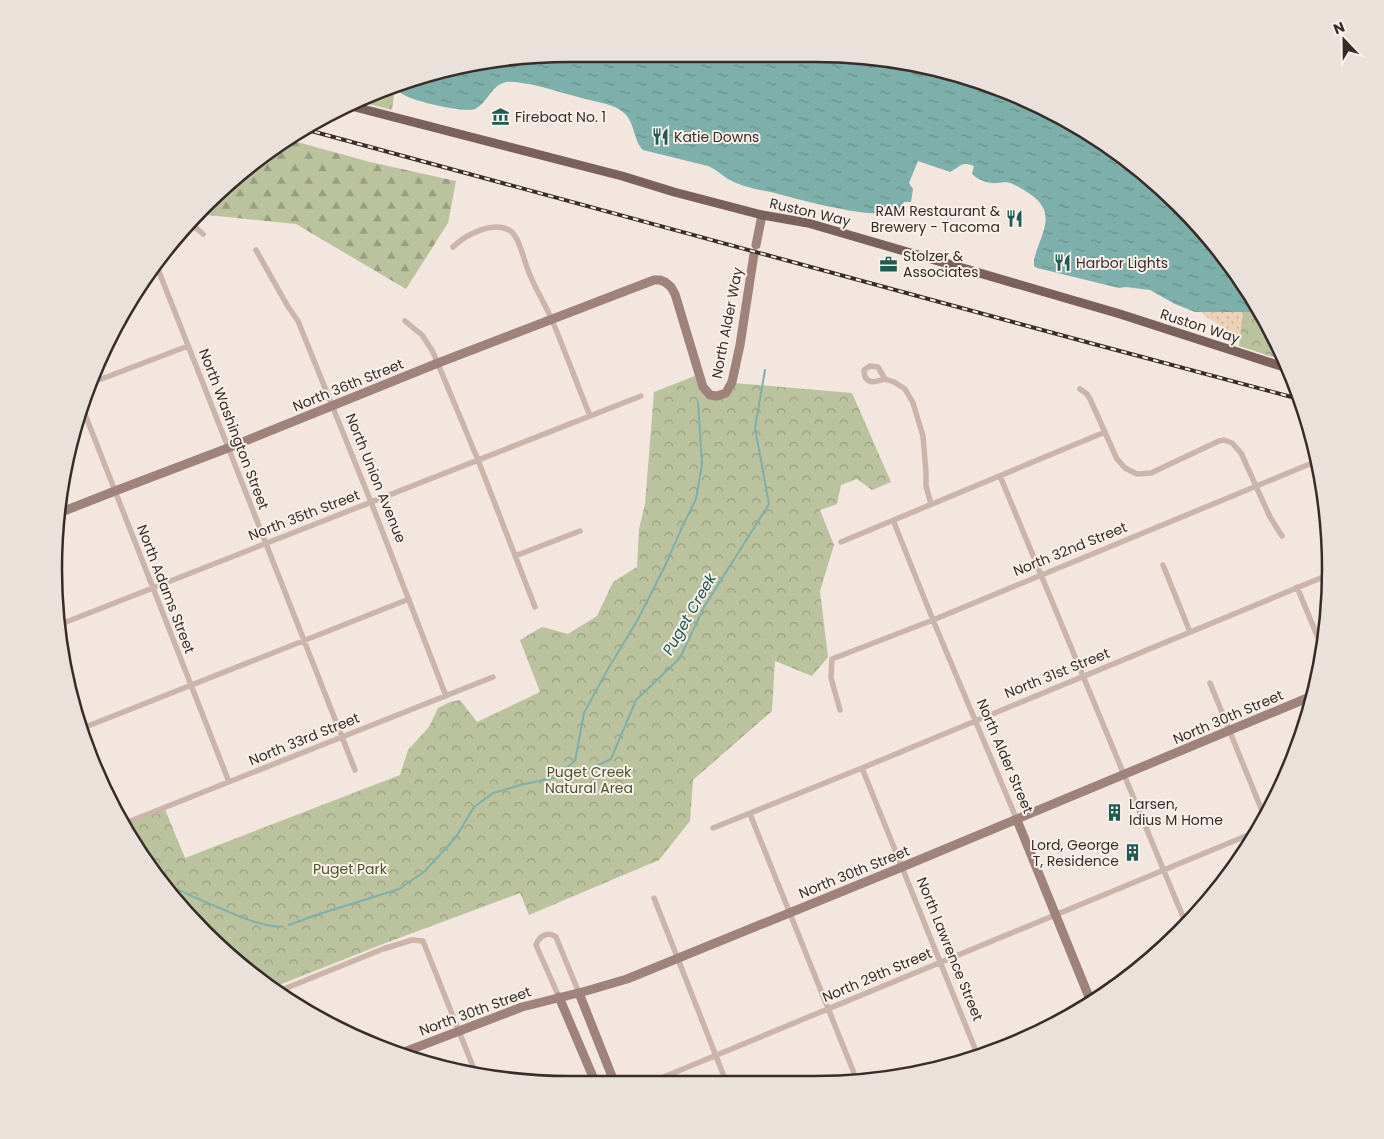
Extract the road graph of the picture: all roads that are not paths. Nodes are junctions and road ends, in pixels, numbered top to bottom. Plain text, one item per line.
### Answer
1 (360, 108) edge
2 (762, 215) junction
3 (195, 227) edge
4 (203, 234) dead end
5 (453, 246) dead end
6 (256, 250) dead end
7 (159, 272) edge
8 (647, 282) joint
9 (552, 319) junction
10 (405, 321) dead end
11 (188, 346) junction
12 (438, 363) junction
13 (1278, 365) edge
14 (885, 379) dead end
15 (99, 380) edge
16 (1080, 389) dead end
17 (641, 396) dead end
18 (332, 406) junction
19 (590, 416) junction
20 (86, 417) edge
21 (1105, 432) junction
22 (228, 448) junction
23 (478, 460) junction
24 (1310, 464) edge
25 (1000, 476) junction
26 (1256, 486) junction
27 (115, 491) junction
28 (372, 502) junction
29 (931, 504) junction
30 (66, 510) edge
31 (893, 520) junction
32 (580, 531) dead end
33 (1282, 536) dead end
34 (841, 542) dead end
35 (266, 544) junction
36 (514, 556) junction
37 (1163, 565) dead end
38 (1041, 574) junction
39 (1322, 577) edge
40 (1297, 587) junction
41 (153, 588) junction
42 (409, 599) junction
43 (535, 607) dead end
44 (933, 620) junction
45 (66, 622) edge
46 (1190, 632) junction
47 (1317, 636) edge
48 (304, 640) junction
49 (1083, 676) junction
50 (493, 677) dead end
51 (1210, 683) dead end
52 (191, 685) junction
53 (446, 696) junction
54 (1304, 699) edge
55 (840, 710) dead end
56 (975, 721) junction
57 (87, 726) edge
58 (1230, 731) junction
59 (342, 737) junction
60 (862, 768) junction
61 (355, 770) dead end
62 (1124, 775) junction
63 (229, 782) junction
64 (1261, 809) edge
65 (750, 814) junction
66 (1017, 820) junction
67 (129, 822) edge
68 (713, 828) dead end
69 (1246, 836) edge
70 (902, 867) junction
71 (1164, 870) junction
72 (654, 898) dead end
73 (790, 913) junction
74 (1055, 916) junction
75 (1183, 917) edge
76 (678, 959) junction
77 (940, 962) junction
78 (284, 988) edge
79 (579, 993) junction
80 (1088, 996) edge
81 (559, 997) junction
82 (828, 1009) junction
83 (458, 1031) junction
84 (408, 1050) edge
85 (976, 1050) edge
86 (717, 1055) junction
87 (473, 1067) edge
88 (855, 1074) edge
89 (593, 1076) edge
90 (612, 1076) edge
91 (666, 1076) edge
92 (724, 1076) edge

1 - 2 main road, Ruston Way
2 - 8 street, North Alder Way
2 - 13 main road, Ruston Way
3 - 4 street
5 - 9 street
6 - 18 street, North Union Avenue
7 - 11 street, North Washington Street
8 - 9 street, North 36th Street
9 - 12 street, North 36th Street
9 - 19 street
10 - 12 street
11 - 15 street
11 - 22 street, North Washington Street
12 - 18 street, North 36th Street
12 - 23 street
14 - 29 street
16 - 21 street
17 - 19 street, North 35th Street
18 - 22 street, North 36th Street
18 - 28 street, North Union Avenue
19 - 23 street, North 35th Street
20 - 27 street, North Adams Street
21 - 25 street
21 - 26 street
22 - 27 street, North 36th Street
22 - 35 street, North Washington Street
23 - 28 street, North 35th Street
23 - 36 street
24 - 26 street, North 32nd Street
25 - 29 street
25 - 38 street
26 - 33 street
26 - 38 street, North 32nd Street
27 - 30 street, North 36th Street
27 - 41 street, North Adams Street
28 - 35 street, North 35th Street
28 - 42 street, North Union Avenue
29 - 31 street
31 - 34 street
31 - 44 street, North Alder Street
32 - 36 street
35 - 41 street, North 35th Street
35 - 48 street, North Washington Street
36 - 43 street
37 - 46 street
38 - 44 street, North 32nd Street
38 - 49 street
39 - 40 street, North 31st Street
40 - 46 street, North 31st Street
40 - 47 street
41 - 45 street, North 35th Street
41 - 52 street, North Adams Street
42 - 48 street
42 - 53 street, North Union Avenue
44 - 55 street, North 32nd Street
44 - 56 street, North Alder Street
46 - 49 street, North 31st Street
48 - 52 street
48 - 59 street, North Washington Street
49 - 56 street, North 31st Street
49 - 62 street
50 - 53 street, North 33rd Street
51 - 58 street
52 - 57 street
52 - 63 street, North Adams Street
53 - 59 street, North 33rd Street
54 - 58 street, North 30th Street
56 - 60 street, North 31st Street
56 - 66 street, North Alder Street
58 - 62 street, North 30th Street
58 - 64 street
59 - 61 street, North Washington Street
59 - 63 street, North 33rd Street
60 - 65 street, North 31st Street
60 - 70 street, North Lawrence Street
62 - 66 street, North 30th Street
62 - 71 street
63 - 67 street, North 33rd Street
65 - 68 street, North 31st Street
65 - 73 street
66 - 70 street, North 30th Street
66 - 74 street, North Alder Street
69 - 71 street, North 29th Street
70 - 73 street, North 30th Street
70 - 77 street, North Lawrence Street
71 - 74 street, North 29th Street
71 - 75 street
72 - 76 street
73 - 76 street, North 30th Street
73 - 82 street
74 - 77 street, North 29th Street
74 - 80 street, North Alder Street
76 - 79 street, North 30th Street
76 - 86 street
77 - 82 street, North 29th Street
77 - 85 street, North Lawrence Street
78 - 83 street
79 - 81 street, North 30th Street
79 - 81 street
79 - 90 street
81 - 83 street, North 30th Street
81 - 89 street
82 - 86 street, North 29th Street
82 - 88 street
83 - 84 street, North 30th Street
83 - 87 street
86 - 91 street, North 29th Street
86 - 92 street

